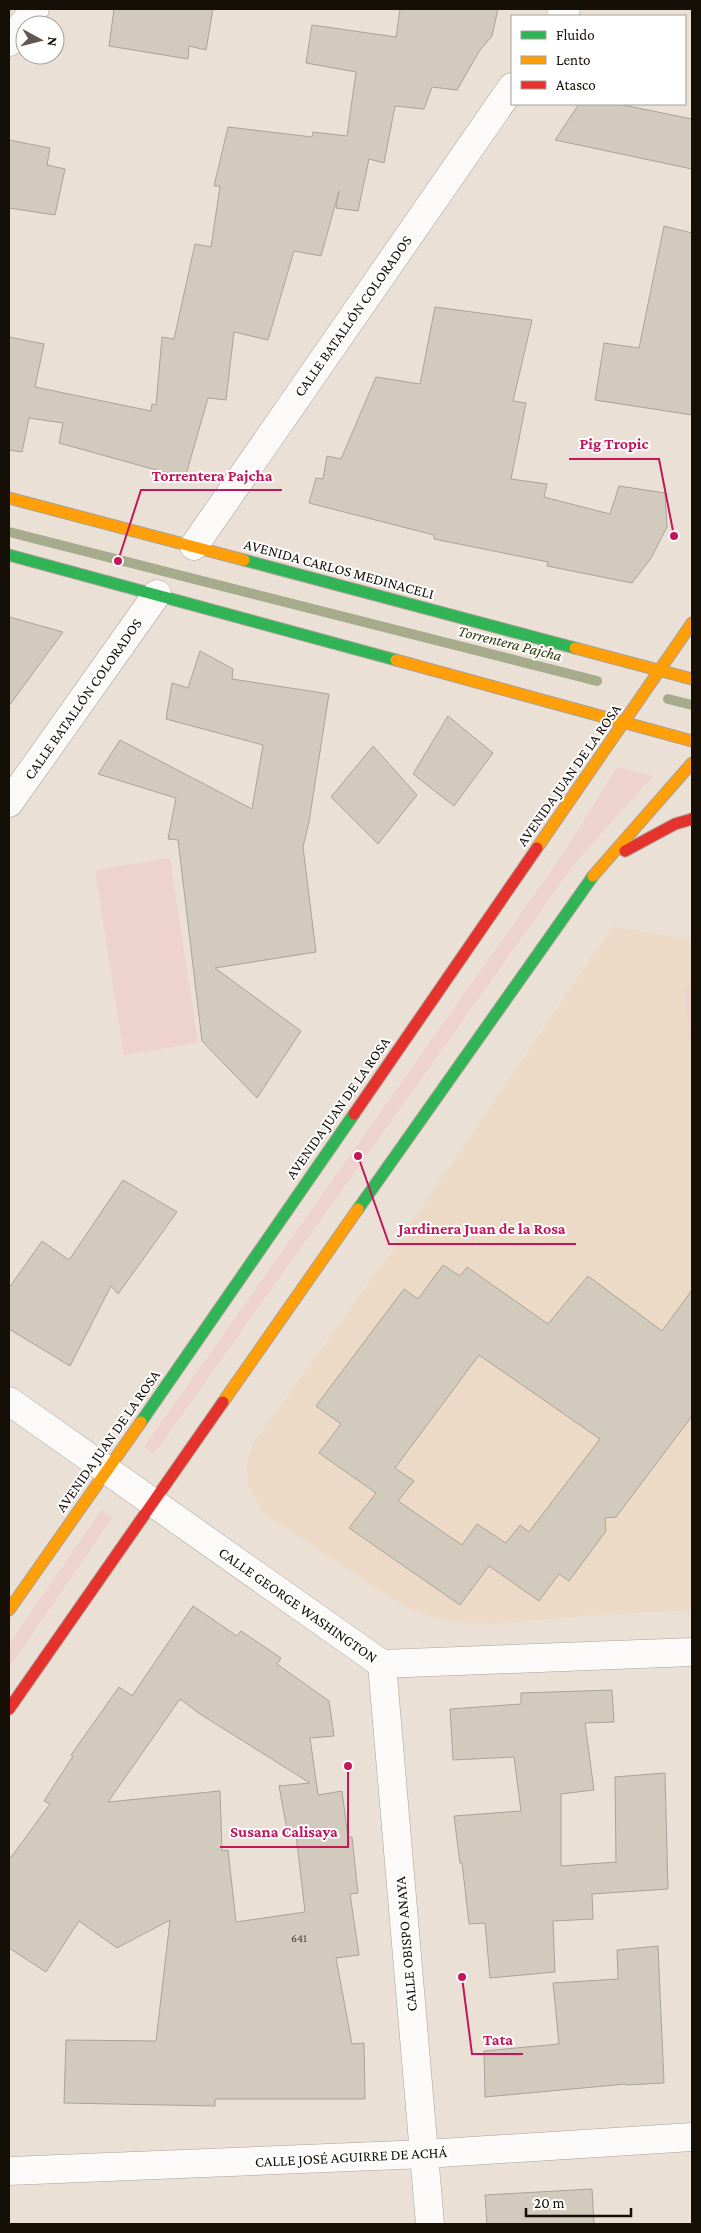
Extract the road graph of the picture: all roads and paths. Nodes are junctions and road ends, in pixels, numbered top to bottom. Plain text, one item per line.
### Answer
1 (15, 30) edge
2 (9, 42) edge
3 (511, 88) edge
4 (9, 498) edge
5 (194, 546) junction
6 (9, 555) edge
7 (157, 594) junction
8 (692, 622) edge
9 (660, 671) junction
10 (692, 679) edge
11 (624, 723) junction
12 (692, 741) edge
13 (692, 763) edge
14 (9, 803) edge
15 (692, 819) edge
16 (589, 881) junction
17 (9, 1401) edge
18 (107, 1471) junction
19 (152, 1502) junction
20 (9, 1610) edge
21 (692, 1652) edge
22 (382, 1664) junction
23 (9, 1709) edge
24 (692, 2137) edge
25 (425, 2154) junction
26 (9, 2171) edge
27 (430, 2224) edge

1 - 2 street
3 - 5 street, CALLE BATALLÓN COLORADOS
4 - 5 main road, AVENIDA CARLOS MEDINACELI
5 - 9 main road, AVENIDA CARLOS MEDINACELI
6 - 7 main road
7 - 11 main road
7 - 14 street, CALLE BATALLÓN COLORADOS
8 - 9 main road, AVENIDA JUAN DE LA ROSA
9 - 10 main road, AVENIDA CARLOS MEDINACELI
9 - 11 main road, AVENIDA JUAN DE LA ROSA
11 - 12 main road
11 - 18 main road, AVENIDA JUAN DE LA ROSA
13 - 16 main road
15 - 16 main road
16 - 19 main road
17 - 18 street, CALLE GEORGE WASHINGTON
18 - 19 street, CALLE GEORGE WASHINGTON
18 - 20 main road, AVENIDA JUAN DE LA ROSA
19 - 22 street, CALLE GEORGE WASHINGTON
19 - 23 main road
21 - 22 street, CALLE GEORGE WASHINGTON
22 - 25 street, CALLE OBISPO ANAYA
24 - 25 street, CALLE JOSÉ AGUIRRE DE ACHÁ
25 - 26 street, CALLE JOSÉ AGUIRRE DE ACHÁ
25 - 27 street, CALLE OBISPO ANAYA

